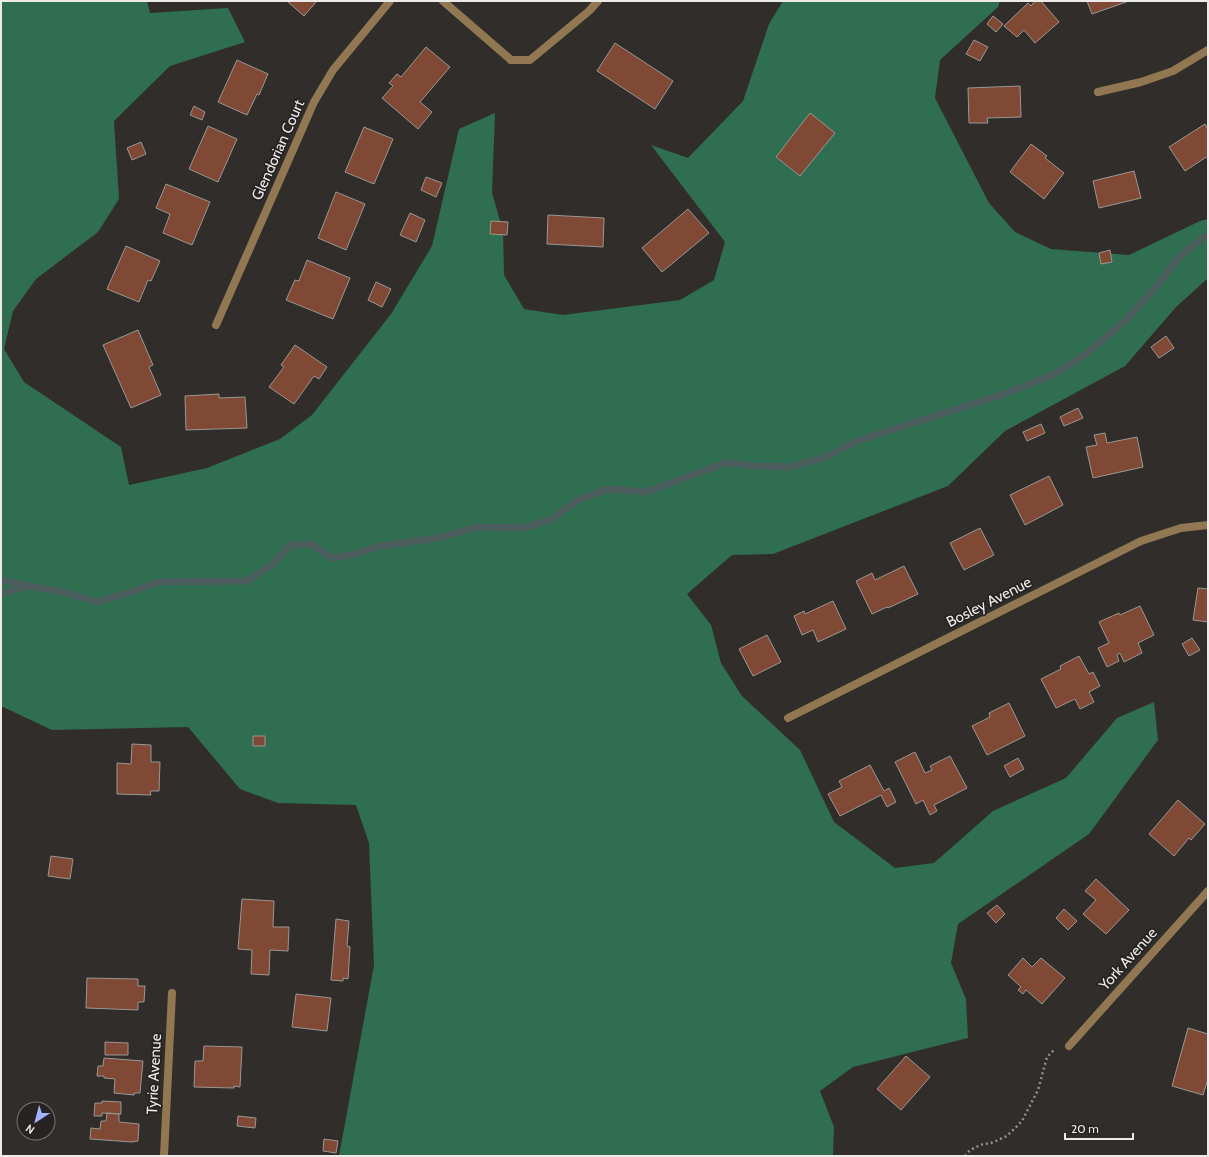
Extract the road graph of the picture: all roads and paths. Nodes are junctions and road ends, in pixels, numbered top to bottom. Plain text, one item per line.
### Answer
1 (390, 1) edge
2 (443, 1) edge
3 (598, 1) edge
4 (1208, 50) edge
5 (1098, 92) dead end
6 (216, 325) dead end
7 (1208, 525) edge
8 (788, 718) dead end
9 (1208, 890) edge
10 (172, 993) dead end
11 (1069, 1046) joint
12 (164, 1156) edge
13 (965, 1156) edge

1 - 6 street, Glendorian Court
2 - 3 street
4 - 5 street
7 - 8 street, Bosley Avenue
9 - 11 street, York Avenue
10 - 12 street, Tyrie Avenue
11 - 13 path

